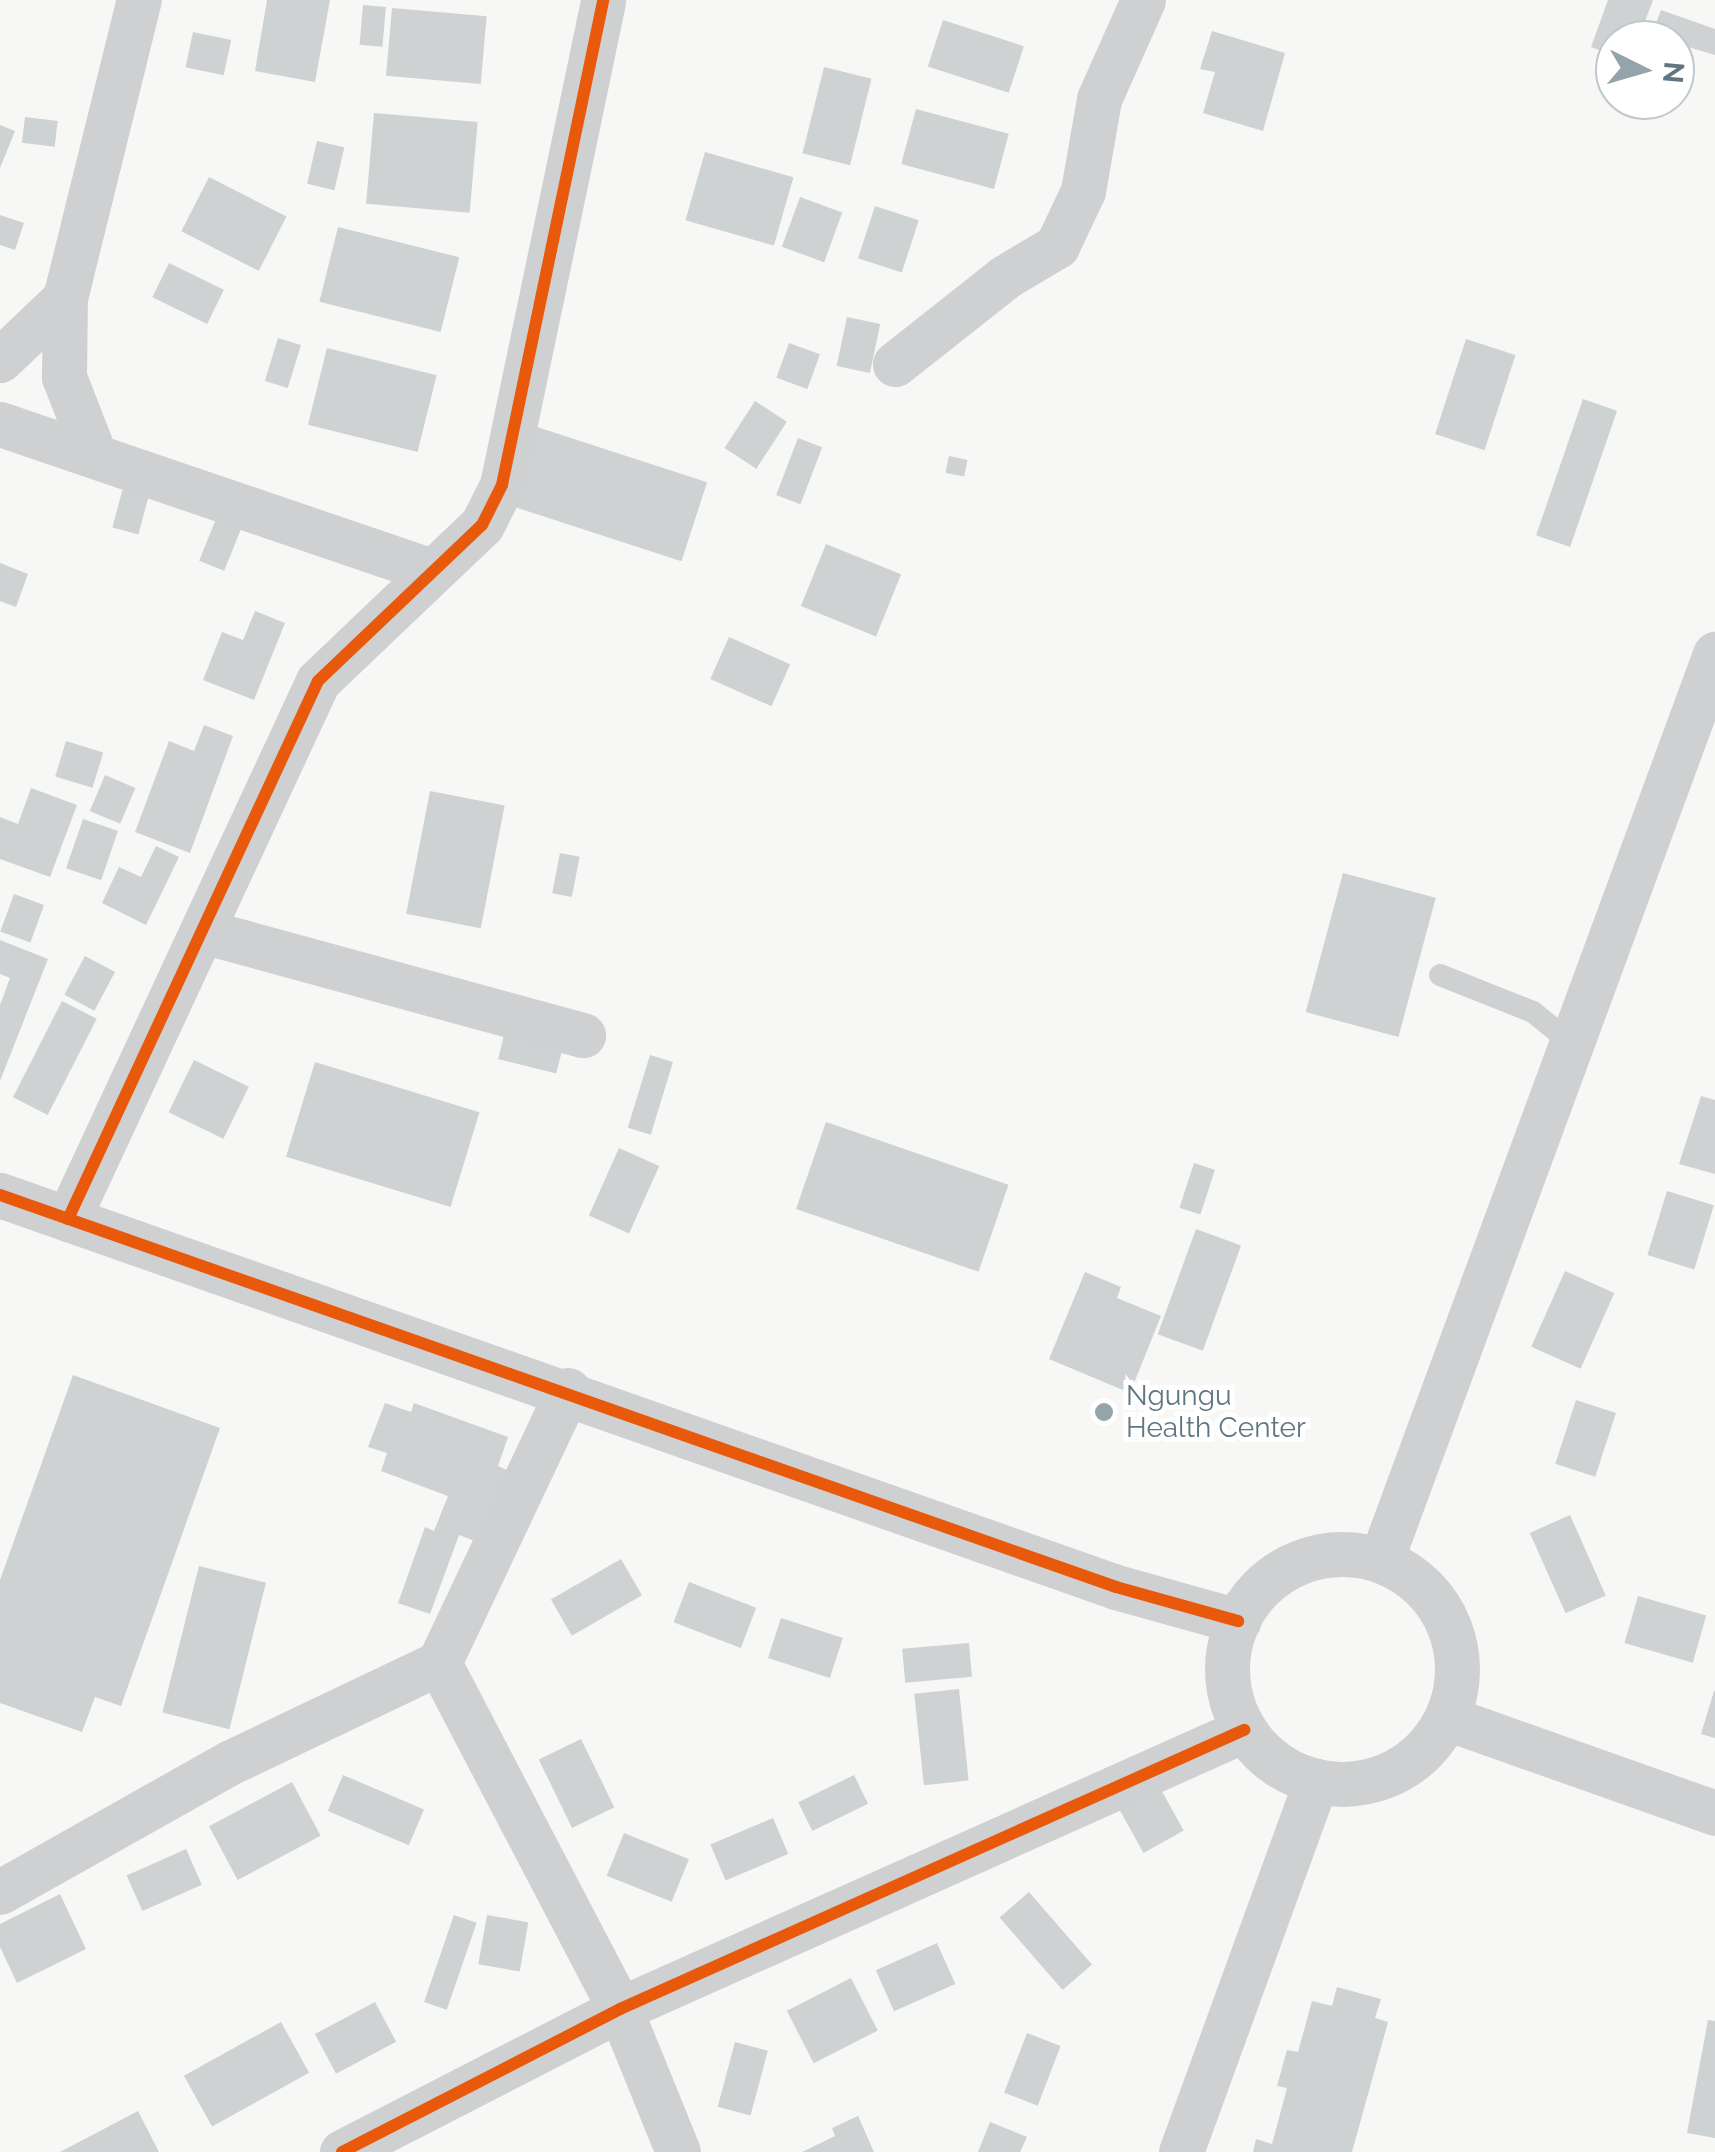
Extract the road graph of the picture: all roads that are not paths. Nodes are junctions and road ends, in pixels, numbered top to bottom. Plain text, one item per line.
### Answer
1 (139, 0) edge
2 (603, 0) edge
3 (1144, 0) edge
4 (65, 298) junction
5 (0, 360) edge
6 (895, 364) dead end
7 (0, 424) edge
8 (94, 454) junction
9 (434, 571) junction
10 (1715, 654) edge
11 (206, 932) junction
12 (1440, 975) dead end
13 (583, 1035) dead end
14 (1572, 1043) junction
15 (0, 1195) edge
16 (68, 1219) junction
17 (568, 1390) junction
18 (1381, 1560) junction
19 (1238, 1621) junction
20 (439, 1662) junction
21 (1447, 1718) junction
22 (1244, 1730) junction
23 (1316, 1781) junction
24 (1715, 1813) edge
25 (0, 1892) edge
26 (620, 2009) junction
27 (342, 2152) edge
28 (678, 2152) edge
29 (1181, 2152) edge

1 - 4 street
2 - 9 street
3 - 6 street
4 - 5 street
4 - 8 street
7 - 8 street
8 - 9 street
9 - 11 street
10 - 14 street
11 - 13 street
11 - 16 street
12 - 14 lane
14 - 18 street
15 - 16 street
16 - 17 street
17 - 19 street
17 - 20 street
18 - 19 street
18 - 21 street
19 - 22 street
20 - 25 street
20 - 26 street
21 - 23 street
21 - 24 street
22 - 23 street
22 - 26 street
23 - 29 street
26 - 27 street
26 - 28 street

